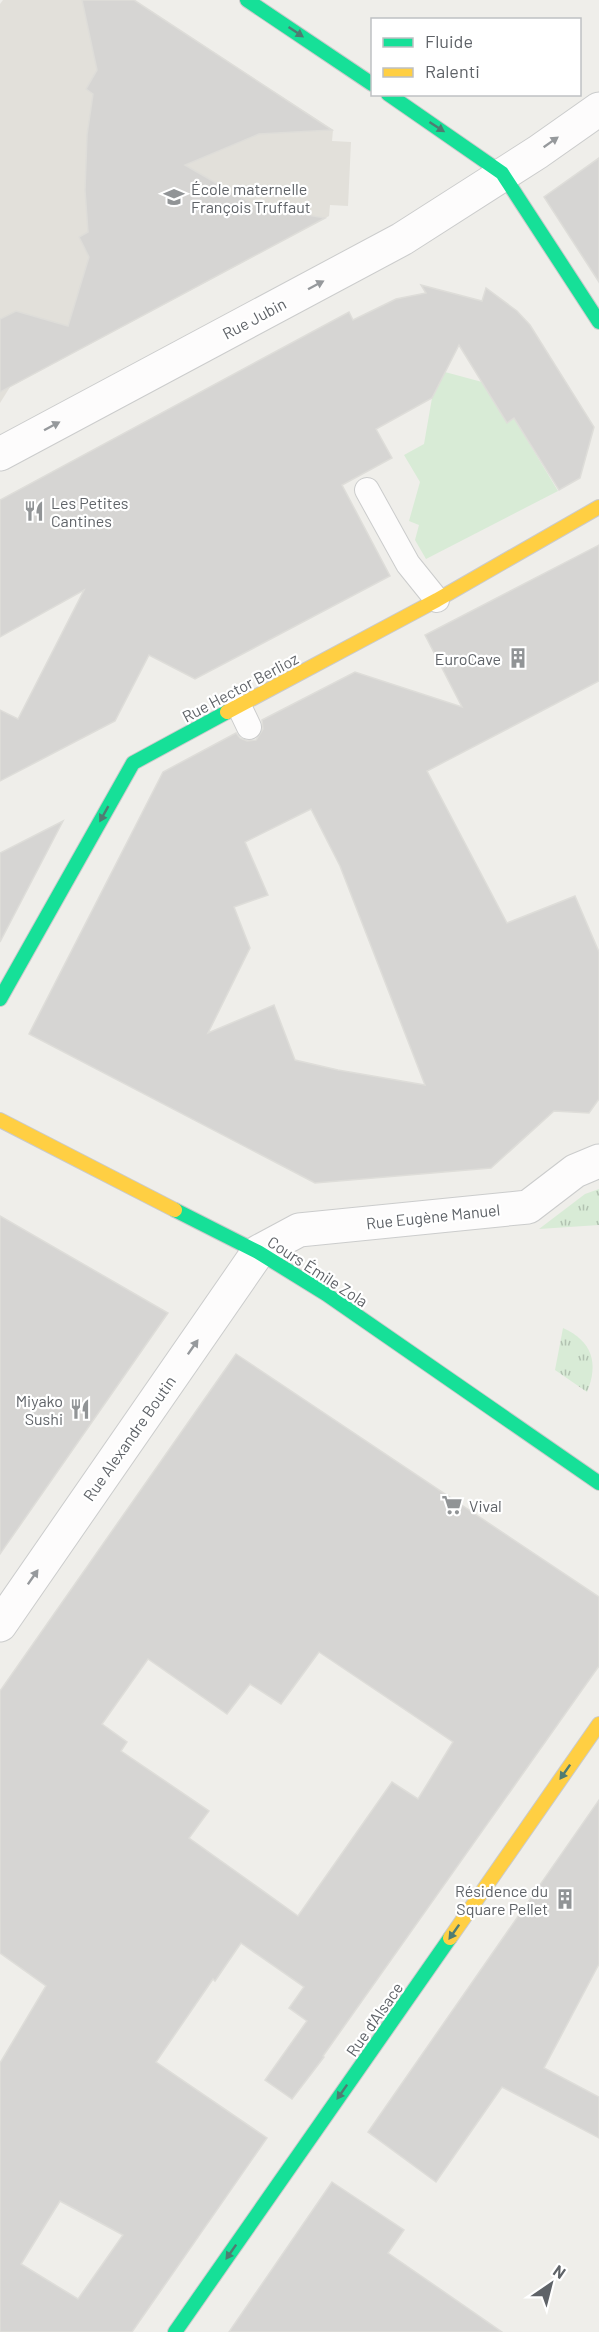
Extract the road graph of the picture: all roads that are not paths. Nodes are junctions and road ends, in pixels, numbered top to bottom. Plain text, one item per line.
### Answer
1 (247, 0) edge
2 (371, 83) edge
3 (391, 96) edge
4 (599, 110) edge
5 (502, 173) junction
6 (599, 322) edge
7 (0, 454) edge
8 (367, 490) dead end
9 (599, 507) edge
10 (437, 600) junction
11 (0, 999) edge
12 (0, 1120) edge
13 (599, 1161) edge
14 (258, 1252) junction
15 (599, 1483) edge
16 (0, 1624) edge
17 (599, 1724) edge
18 (175, 2332) edge

1 -> 2 street
3 -> 5 street
5 -> 4 street, Rue Jubin
5 - 6 street
7 -> 5 street, Rue Jubin
8 - 10 lane
9 - 10 street, Rue Hector Berlioz
10 -> 11 street, Rue Hector Berlioz
12 - 14 street, Cours Émile Zola
13 - 14 street, Rue Eugène Manuel
14 - 15 street, Cours Émile Zola
16 -> 14 street, Rue Alexandre Boutin
17 -> 18 street, Rue d'Alsace

